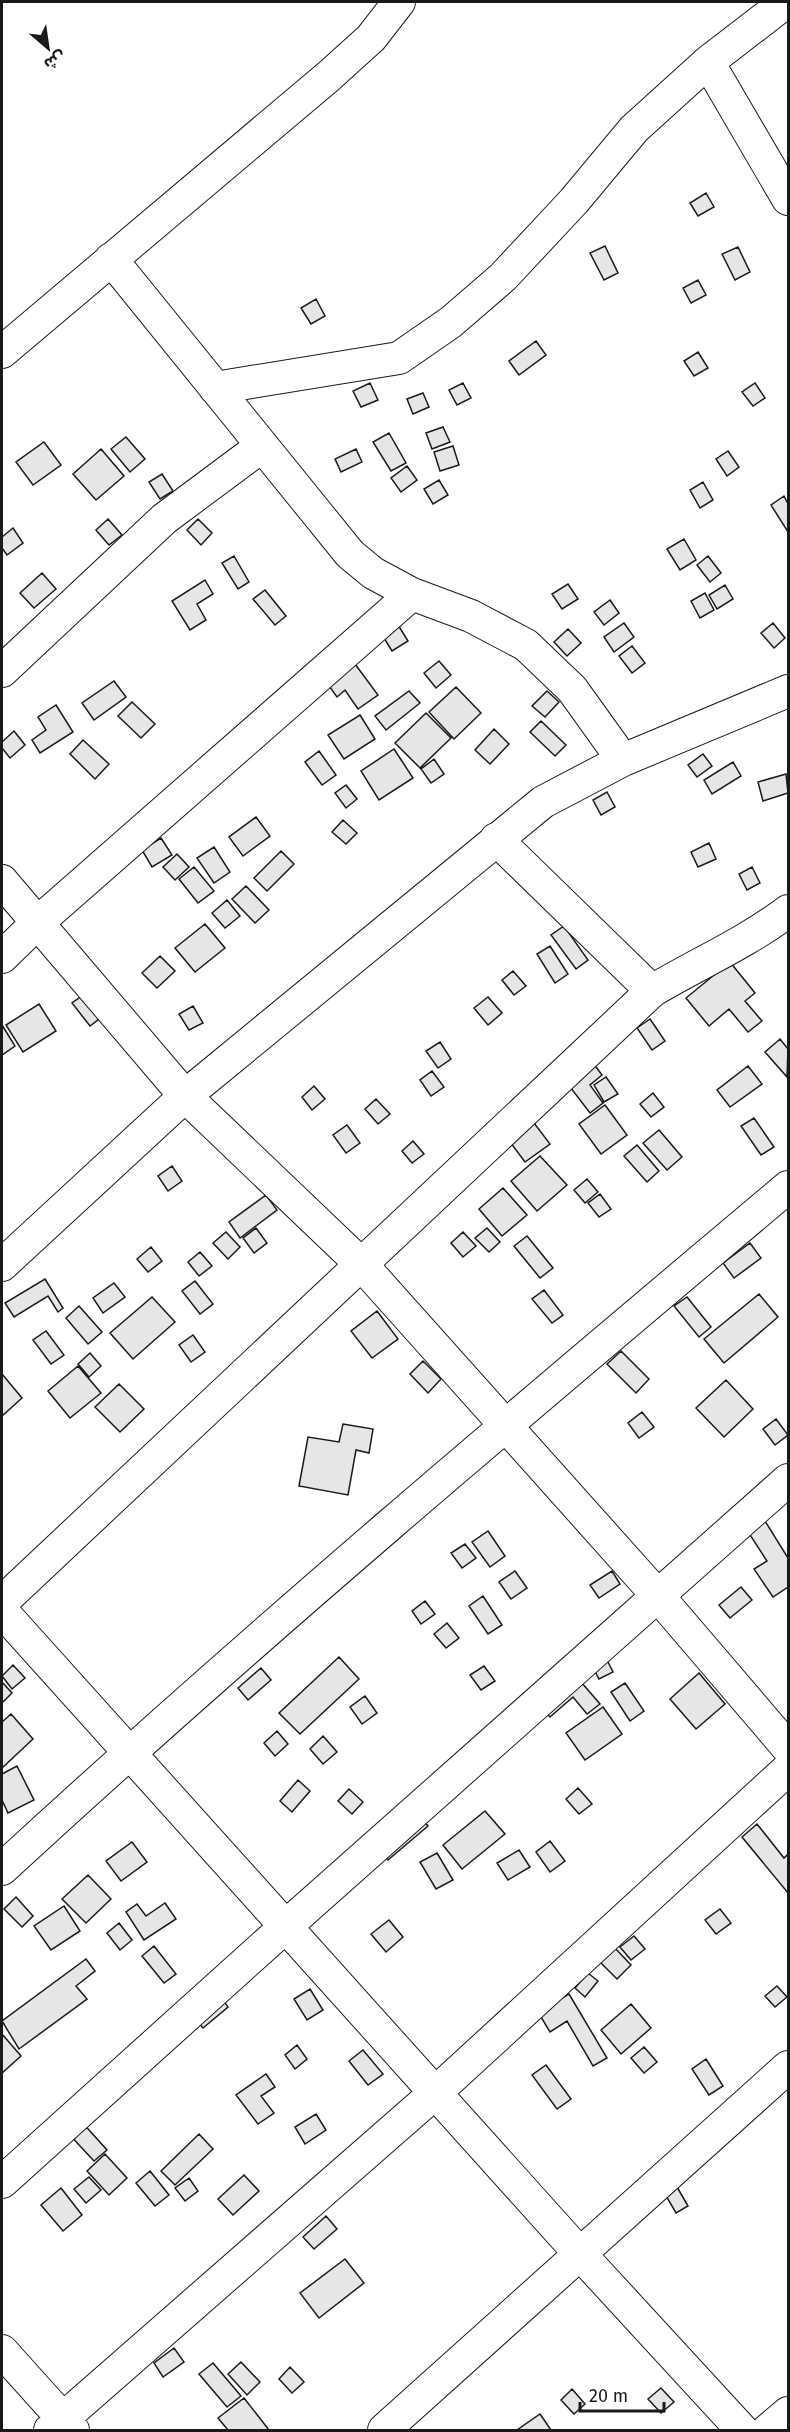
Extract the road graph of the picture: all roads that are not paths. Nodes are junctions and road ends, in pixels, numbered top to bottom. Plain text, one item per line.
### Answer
1 (399, 2) edge
2 (786, 2) edge
3 (708, 62) junction
4 (789, 199) edge
5 (111, 259) junction
6 (2, 352) edge
7 (215, 388) junction
8 (262, 446) junction
9 (412, 594) junction
10 (2, 671) edge
11 (789, 691) edge
12 (623, 760) junction
13 (495, 839) junction
14 (2, 881) edge
15 (789, 911) edge
16 (36, 924) junction
17 (2, 957) edge
18 (652, 991) junction
19 (185, 1096) junction
20 (789, 1187) edge
21 (2, 1265) edge
22 (362, 1265) junction
23 (504, 1426) junction
24 (789, 1480) edge
25 (658, 1596) junction
26 (2, 1602) edge
27 (2, 1611) edge
28 (789, 1748) edge
29 (128, 1752) junction
30 (789, 1769) edge
31 (2, 1869) edge
32 (285, 1927) junction
33 (789, 2067) edge
34 (435, 2092) junction
35 (2, 2182) edge
36 (581, 2255) junction
37 (2, 2351) edge
38 (789, 2413) edge
39 (62, 2427) edge
40 (384, 2430) edge
41 (742, 2430) edge
42 (768, 2430) edge

1 - 5 street
2 - 3 street
3 - 4 street
3 - 7 street
5 - 6 street
5 - 7 street
7 - 8 street
8 - 9 street
8 - 10 street
9 - 12 street
9 - 16 street
11 - 12 street
12 - 13 street
13 - 18 street
13 - 19 street
14 - 16 street
15 - 18 street
16 - 17 street
16 - 19 street
18 - 22 street
19 - 21 street
19 - 22 street
20 - 23 street
22 - 23 street
22 - 26 street
23 - 25 street
23 - 29 street
24 - 25 street
25 - 28 street
25 - 32 street
27 - 29 street
29 - 31 street
29 - 32 street
30 - 34 street
32 - 34 street
32 - 35 street
33 - 36 street
34 - 36 street
34 - 39 street
36 - 40 street
36 - 41 street
37 - 39 street
38 - 42 street

